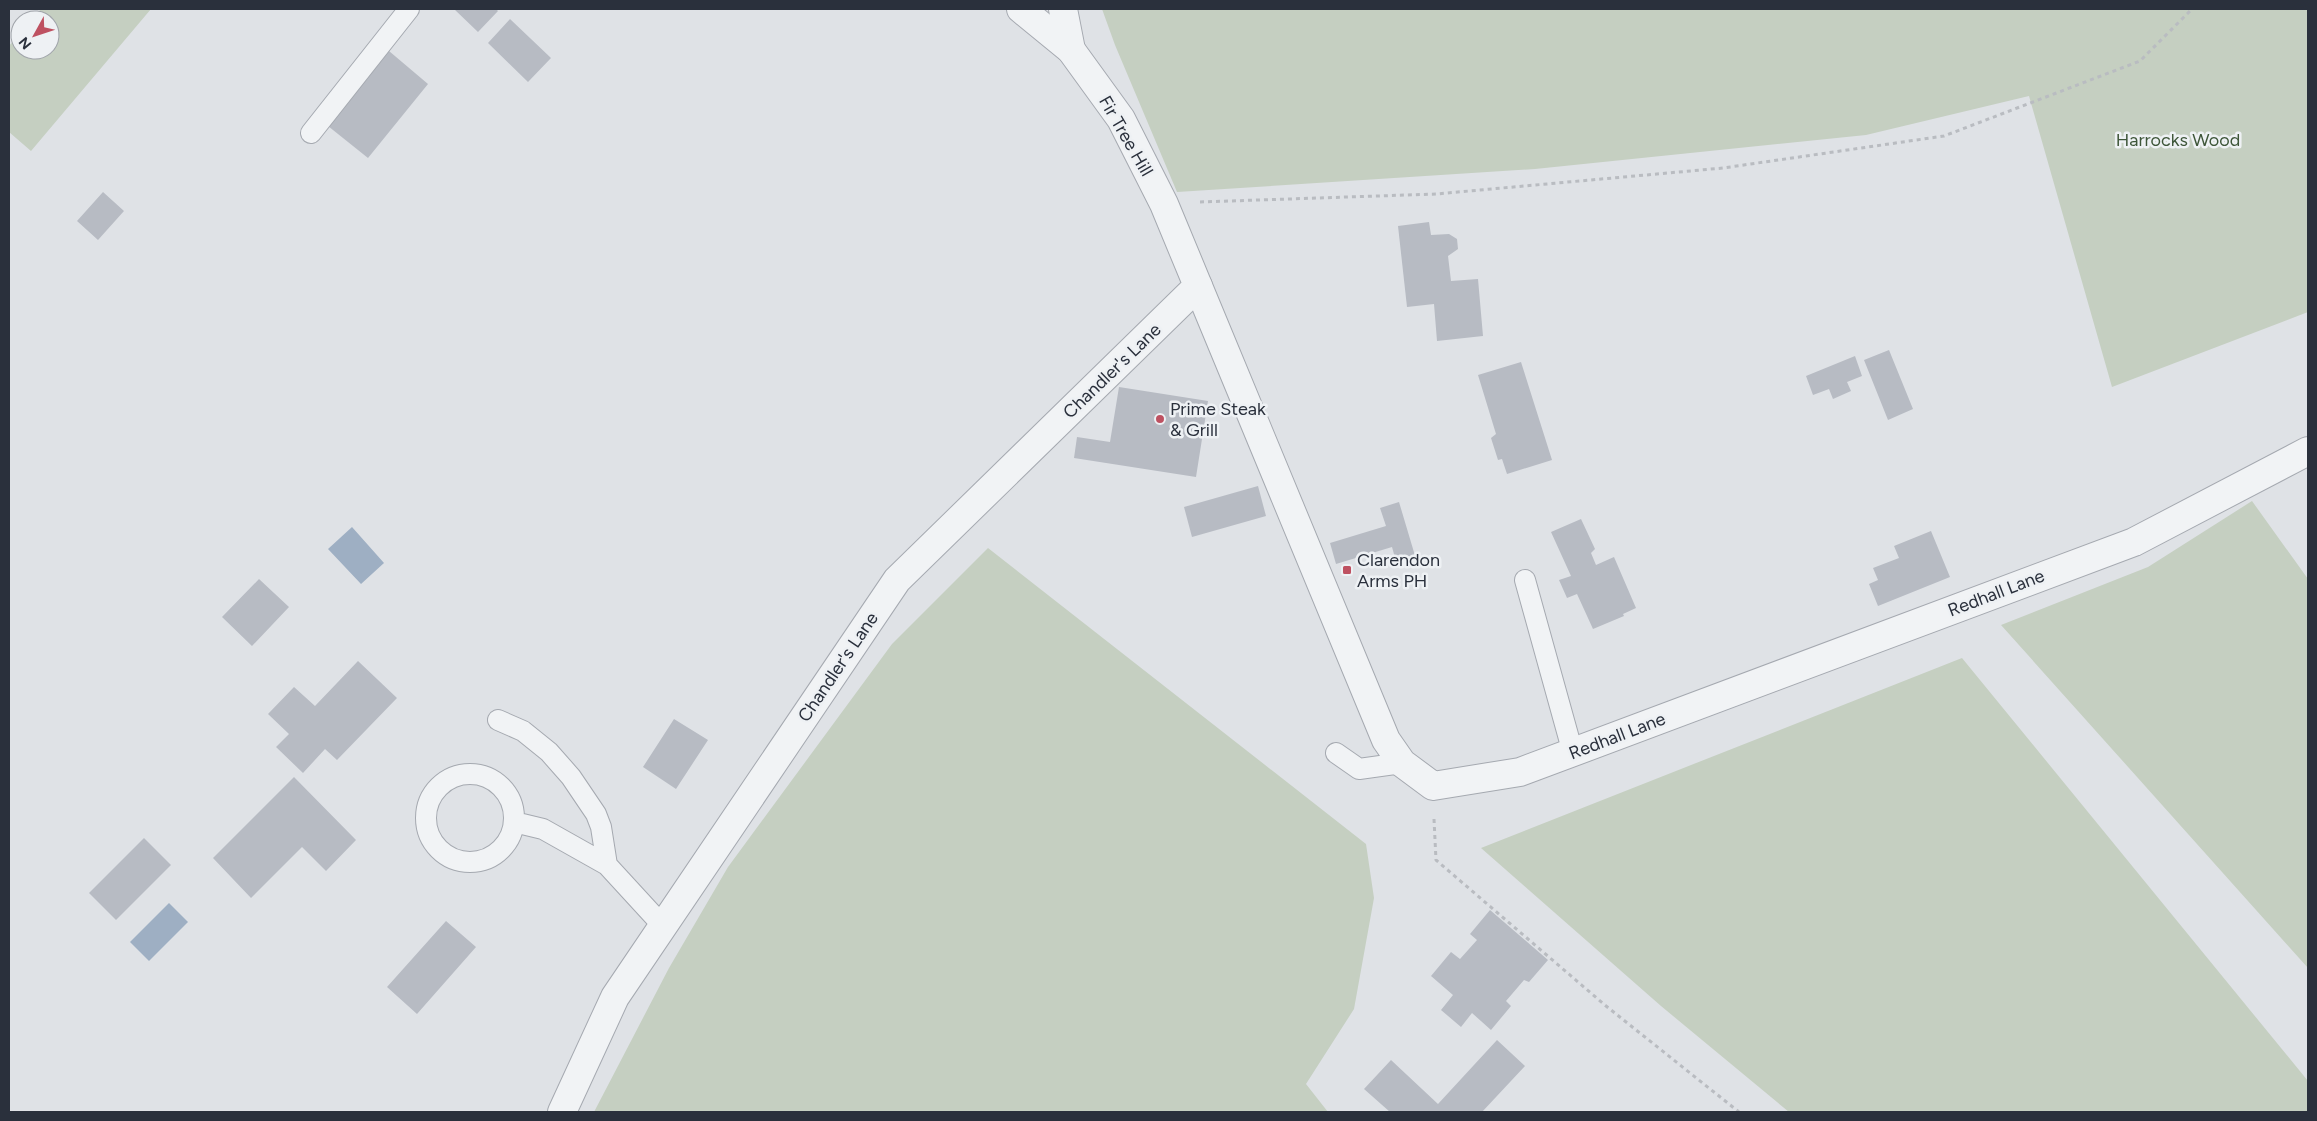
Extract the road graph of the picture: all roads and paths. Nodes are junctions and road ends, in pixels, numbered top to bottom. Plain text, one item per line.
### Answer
1 (409, 9) edge
2 (1021, 9) edge
3 (1063, 9) edge
4 (2192, 9) edge
5 (1071, 50) junction
6 (311, 133) dead end
7 (1164, 204) junction
8 (1198, 286) junction
9 (2308, 451) edge
10 (1525, 580) dead end
11 (498, 720) dead end
12 (1336, 753) dead end
13 (1573, 753) junction
14 (1402, 764) junction
15 (1433, 786) junction
16 (514, 822) junction
17 (607, 866) junction
18 (663, 926) junction
19 (562, 1112) edge
20 (1739, 1112) edge

1 - 6 lane
2 - 5 street, Fir Tree Hill
3 - 5 street
4 - 7 path
5 - 7 street, Fir Tree Hill
7 - 8 street, Fir Tree Hill
8 - 14 street
8 - 18 street, Chandler's Lane
9 - 13 street, Redhall Lane
10 - 13 lane
11 - 17 lane
12 - 14 lane
13 - 15 street, Redhall Lane
14 - 15 street
15 - 20 path
16 - 16 lane
16 - 17 lane
17 - 18 lane
18 - 19 street, Chandler's Lane

